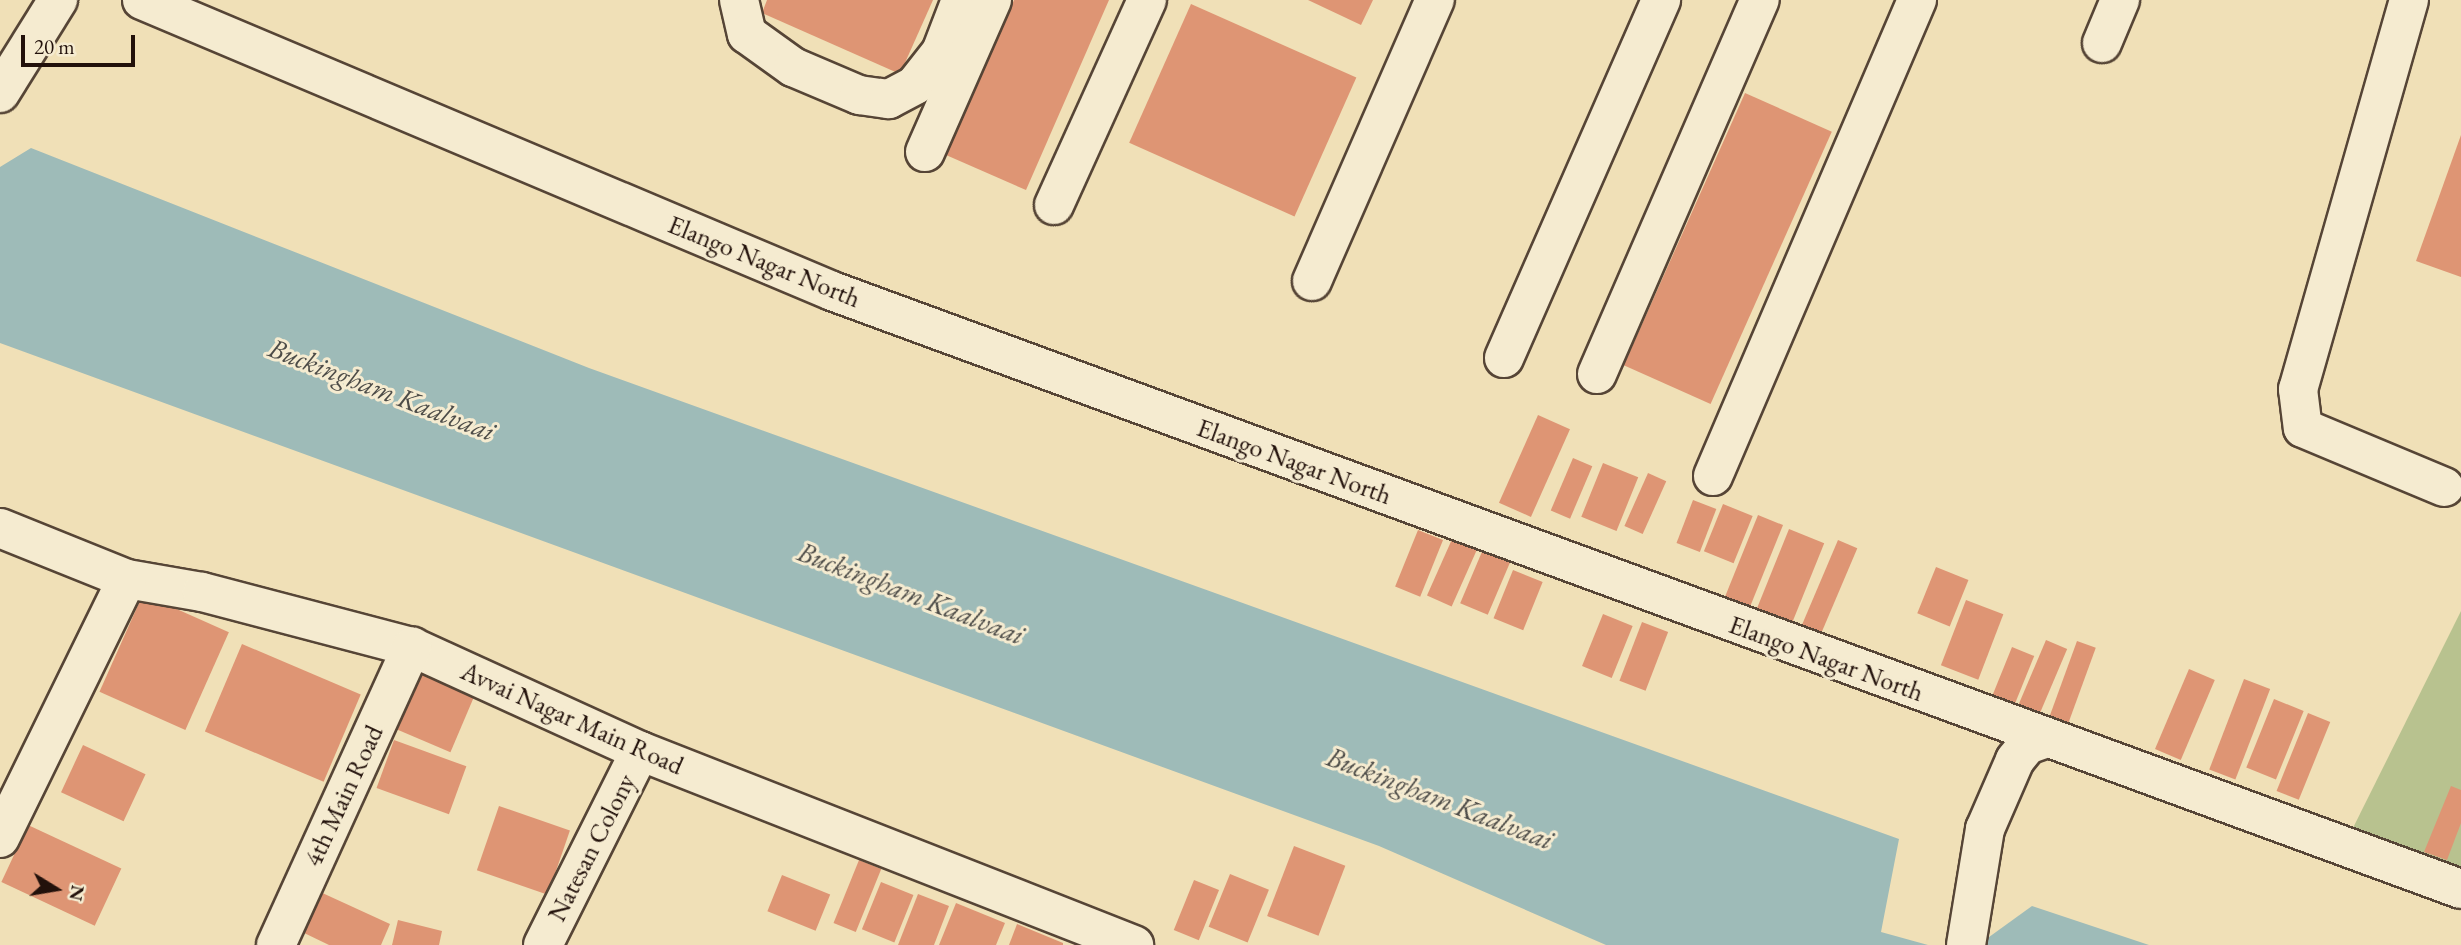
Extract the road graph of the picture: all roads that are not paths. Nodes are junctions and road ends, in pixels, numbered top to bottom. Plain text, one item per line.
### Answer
1 (58, 0) edge
2 (142, 0) edge
3 (739, 0) edge
4 (961, 0) edge
5 (992, 0) edge
6 (1147, 0) edge
7 (1436, 0) edge
8 (1661, 0) edge
9 (1760, 0) edge
10 (1917, 0) edge
11 (2120, 0) edge
12 (2409, 0) edge
13 (2102, 43) dead end
14 (0, 93) edge
15 (925, 152) dead end
16 (1054, 205) dead end
17 (1312, 281) dead end
18 (1504, 358) dead end
19 (1597, 374) dead end
20 (1713, 476) dead end
21 (2444, 487) dead end
22 (0, 528) edge
23 (127, 579) junction
24 (412, 648) junction
25 (2045, 739) junction
26 (640, 751) junction
27 (0, 838) edge
28 (2461, 888) edge
29 (276, 945) edge
30 (543, 945) edge
31 (1134, 945) edge
32 (1966, 945) edge

1 - 14 street
2 - 25 street, Elango Nagar North
3 - 4 street
5 - 15 street
6 - 16 street
7 - 17 street
8 - 18 street
9 - 19 street
10 - 20 street
11 - 13 street
12 - 21 street
22 - 23 street, Avvai Nagar Main Road
23 - 24 street, Avvai Nagar Main Road
23 - 27 street
24 - 26 street, Avvai Nagar Main Road
24 - 29 street, 4th Main Road
25 - 28 street, Elango Nagar North
25 - 32 street
26 - 30 street, Natesan Colony
26 - 31 street, Avvai Nagar Main Road

